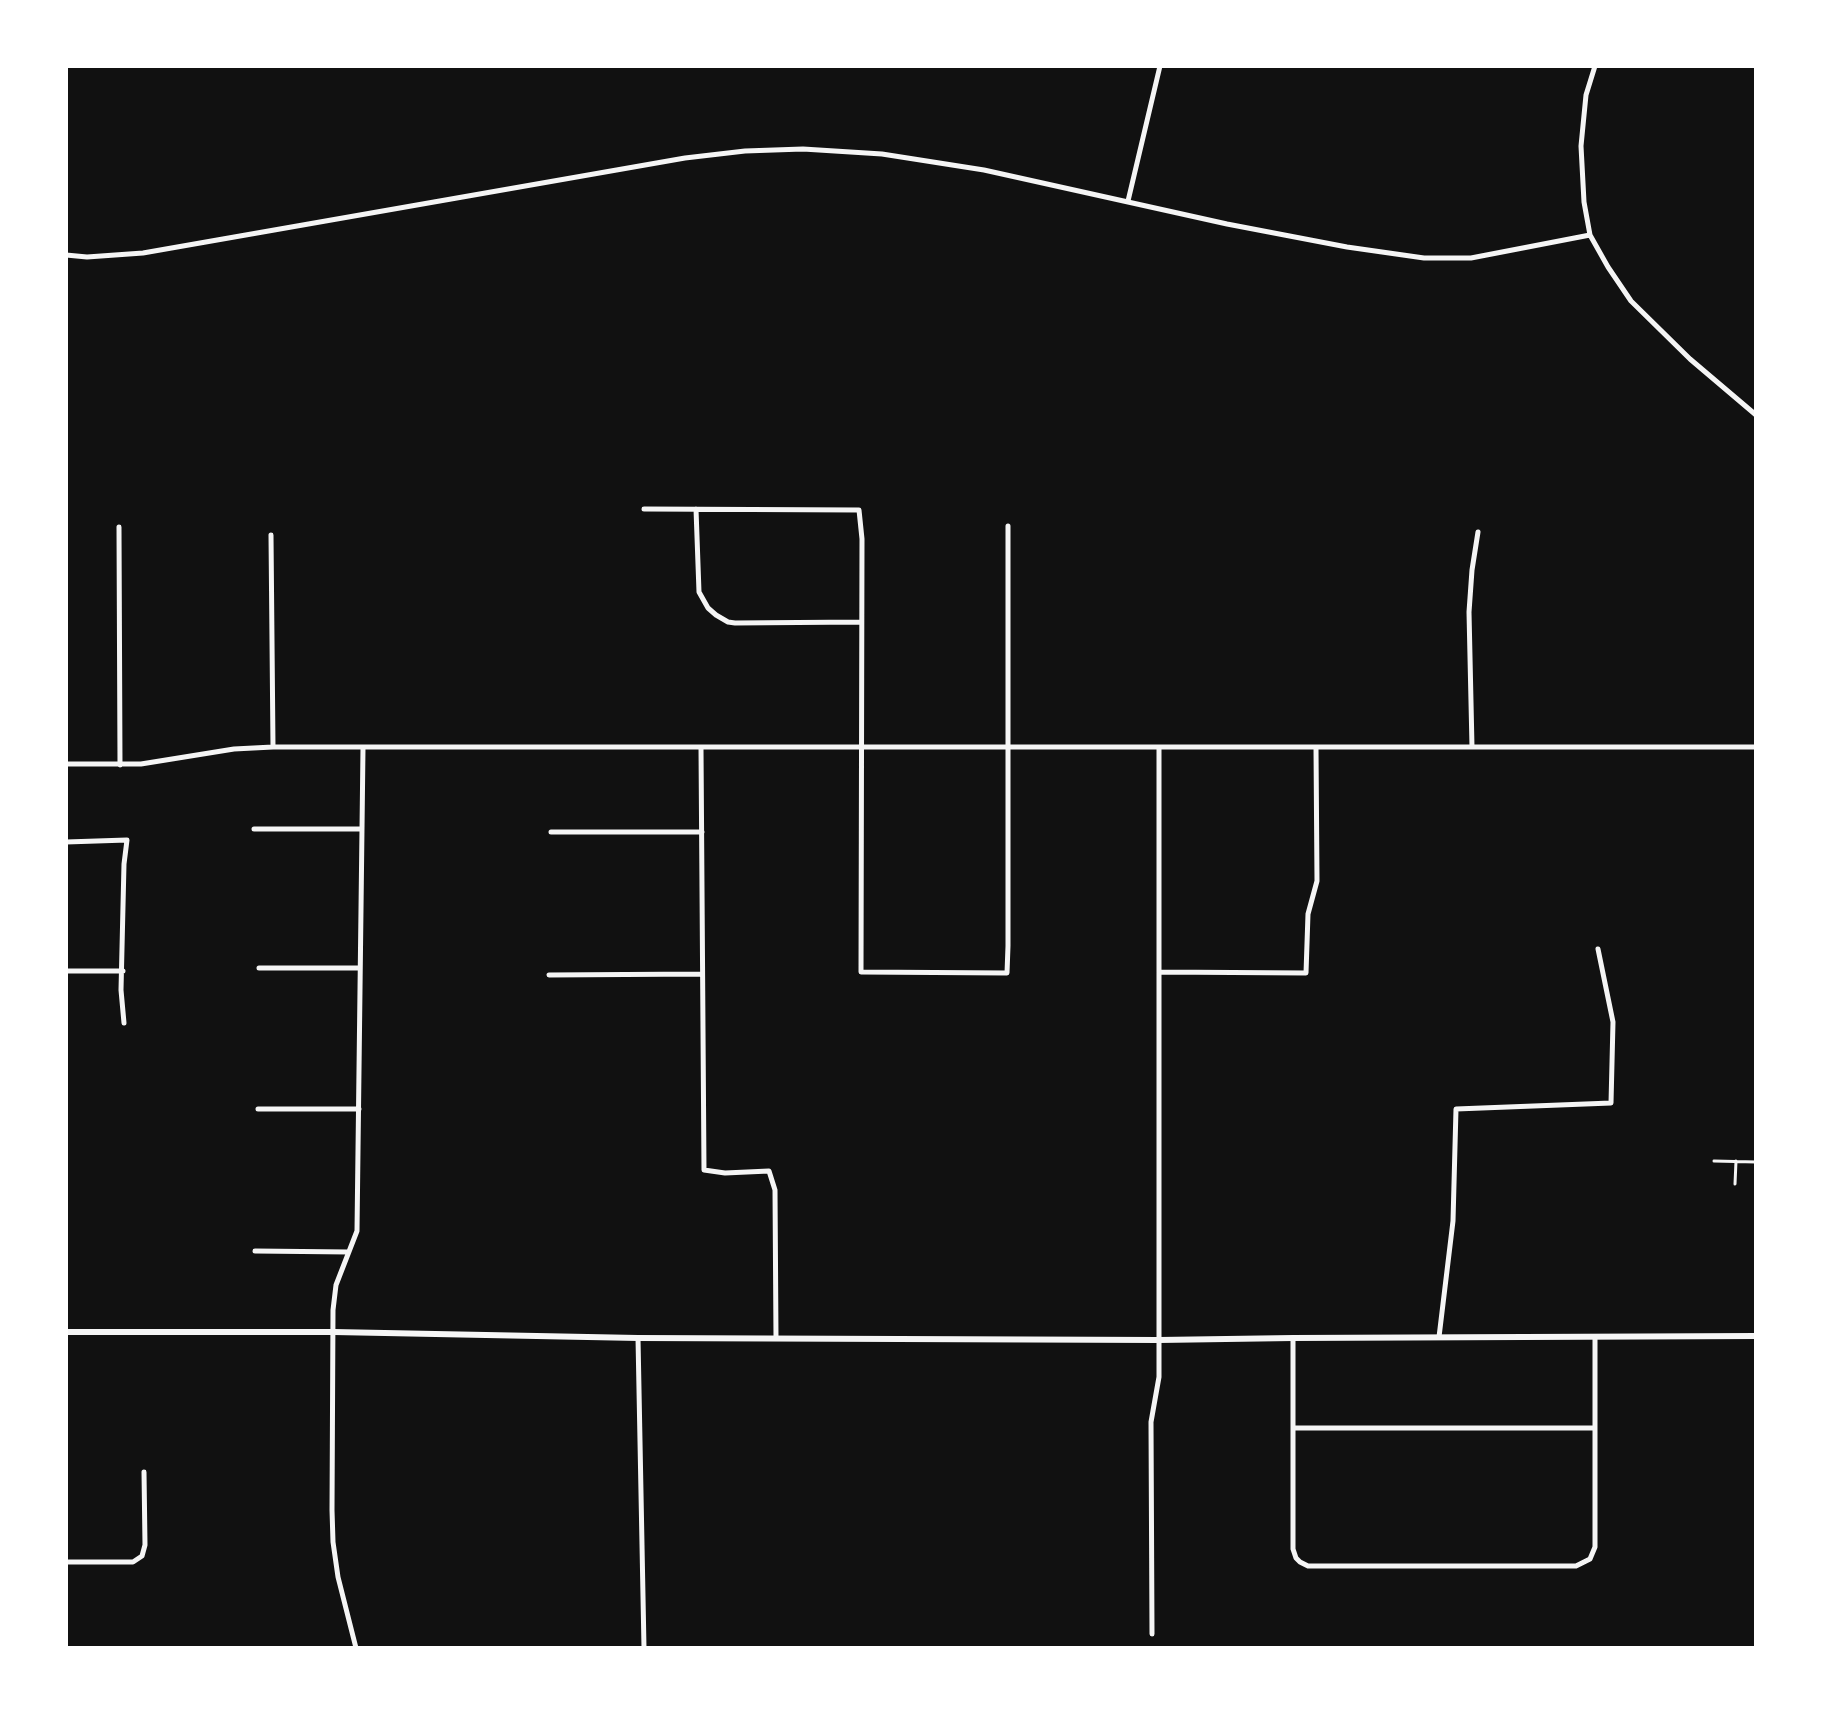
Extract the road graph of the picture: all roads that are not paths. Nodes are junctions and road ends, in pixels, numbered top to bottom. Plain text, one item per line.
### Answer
1 (1160, 66) edge
2 (1595, 66) edge
3 (1128, 201) junction
4 (1590, 235) junction
5 (66, 255) edge
6 (1756, 415) edge
7 (644, 509) dead end
8 (696, 509) junction
9 (1008, 526) dead end
10 (119, 527) dead end
11 (1478, 532) dead end
12 (271, 535) dead end
13 (861, 622) junction
14 (273, 747) junction
15 (363, 747) junction
16 (1008, 747) junction
17 (1159, 747) junction
18 (1472, 747) junction
19 (1756, 747) edge
20 (701, 748) junction
21 (861, 748) junction
22 (1316, 748) junction
23 (66, 764) edge
24 (120, 765) junction
25 (254, 829) dead end
26 (361, 829) junction
27 (551, 832) dead end
28 (702, 832) junction
29 (66, 842) edge
30 (1598, 949) dead end
31 (259, 968) dead end
32 (360, 968) junction
33 (66, 971) edge
34 (123, 971) junction
35 (1159, 972) junction
36 (702, 974) junction
37 (549, 975) dead end
38 (124, 1023) dead end
39 (258, 1109) dead end
40 (359, 1109) junction
41 (1714, 1161) dead end
42 (1736, 1161) junction
43 (1756, 1162) edge
44 (1735, 1184) dead end
45 (255, 1251) dead end
46 (349, 1252) junction
47 (66, 1332) edge
48 (334, 1332) junction
49 (1756, 1336) edge
50 (1439, 1337) junction
51 (1595, 1337) junction
52 (638, 1338) junction
53 (776, 1338) junction
54 (1293, 1338) junction
55 (1159, 1340) junction
56 (1293, 1428) junction
57 (1595, 1428) junction
58 (144, 1472) dead end
59 (66, 1562) edge
60 (1152, 1634) dead end
61 (356, 1648) edge
62 (644, 1648) edge

1 - 3 street
2 - 4 street
3 - 4 street
3 - 5 street
4 - 6 street
7 - 8 street
8 - 13 street
8 - 13 street
9 - 16 street
10 - 24 street
11 - 18 street
12 - 14 street
13 - 21 street
14 - 15 street
14 - 24 street
15 - 20 street
15 - 26 street
16 - 17 street
16 - 21 street
16 - 21 street
17 - 22 street
17 - 35 street
18 - 19 street
18 - 22 street
20 - 21 street
20 - 28 street
22 - 35 street
23 - 24 street
25 - 26 street
26 - 32 street
27 - 28 street
28 - 36 street
29 - 34 street
30 - 50 street
31 - 32 street
32 - 40 street
33 - 34 street
34 - 38 street
35 - 55 street
36 - 37 street
36 - 53 street
39 - 40 street
40 - 46 street
41 - 42 lane
42 - 43 lane
42 - 44 lane
45 - 46 street
46 - 48 street
47 - 48 street
48 - 52 street
48 - 61 street
49 - 51 street
50 - 51 street
50 - 54 street
51 - 57 street
52 - 53 street
52 - 62 street
53 - 55 street
54 - 55 street
54 - 56 street
55 - 60 street
56 - 57 street
56 - 57 street
58 - 59 street

